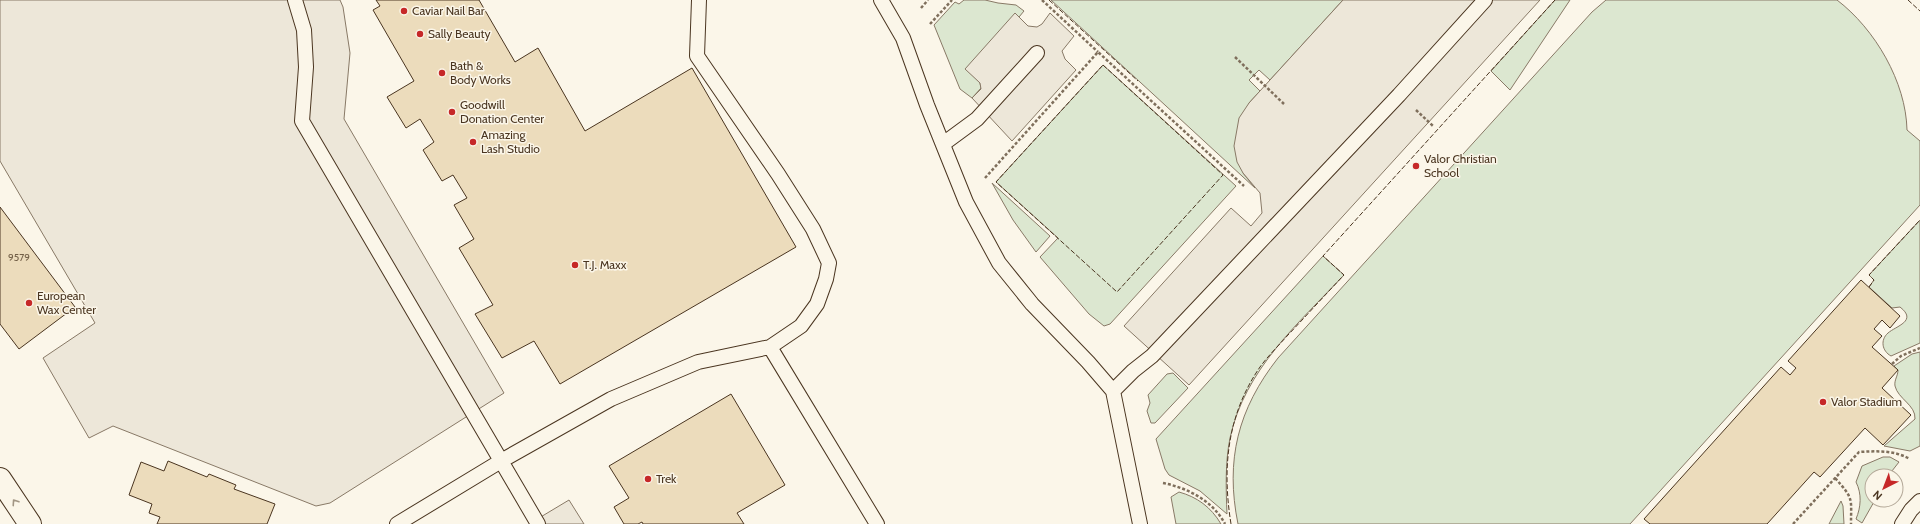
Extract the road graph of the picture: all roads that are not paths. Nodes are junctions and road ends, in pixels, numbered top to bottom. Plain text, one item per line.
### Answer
1 (295, 0) edge
2 (699, 0) edge
3 (881, 0) edge
4 (1485, 0) edge
5 (1037, 53) dead end
6 (943, 144) junction
7 (770, 346) junction
8 (1113, 391) junction
9 (501, 461) junction
10 (0, 479) edge
11 (1920, 501) edge
12 (30, 524) edge
13 (397, 524) edge
14 (538, 524) edge
15 (877, 524) edge
16 (1140, 524) edge
17 (1902, 524) edge

1 - 9 lane
2 - 7 lane
3 - 6 lane
4 - 8 lane
5 - 6 lane
6 - 8 lane
7 - 9 lane
7 - 15 lane
8 - 16 lane
9 - 13 lane
9 - 14 lane
12 -> 10 main road
11 - 17 lane

